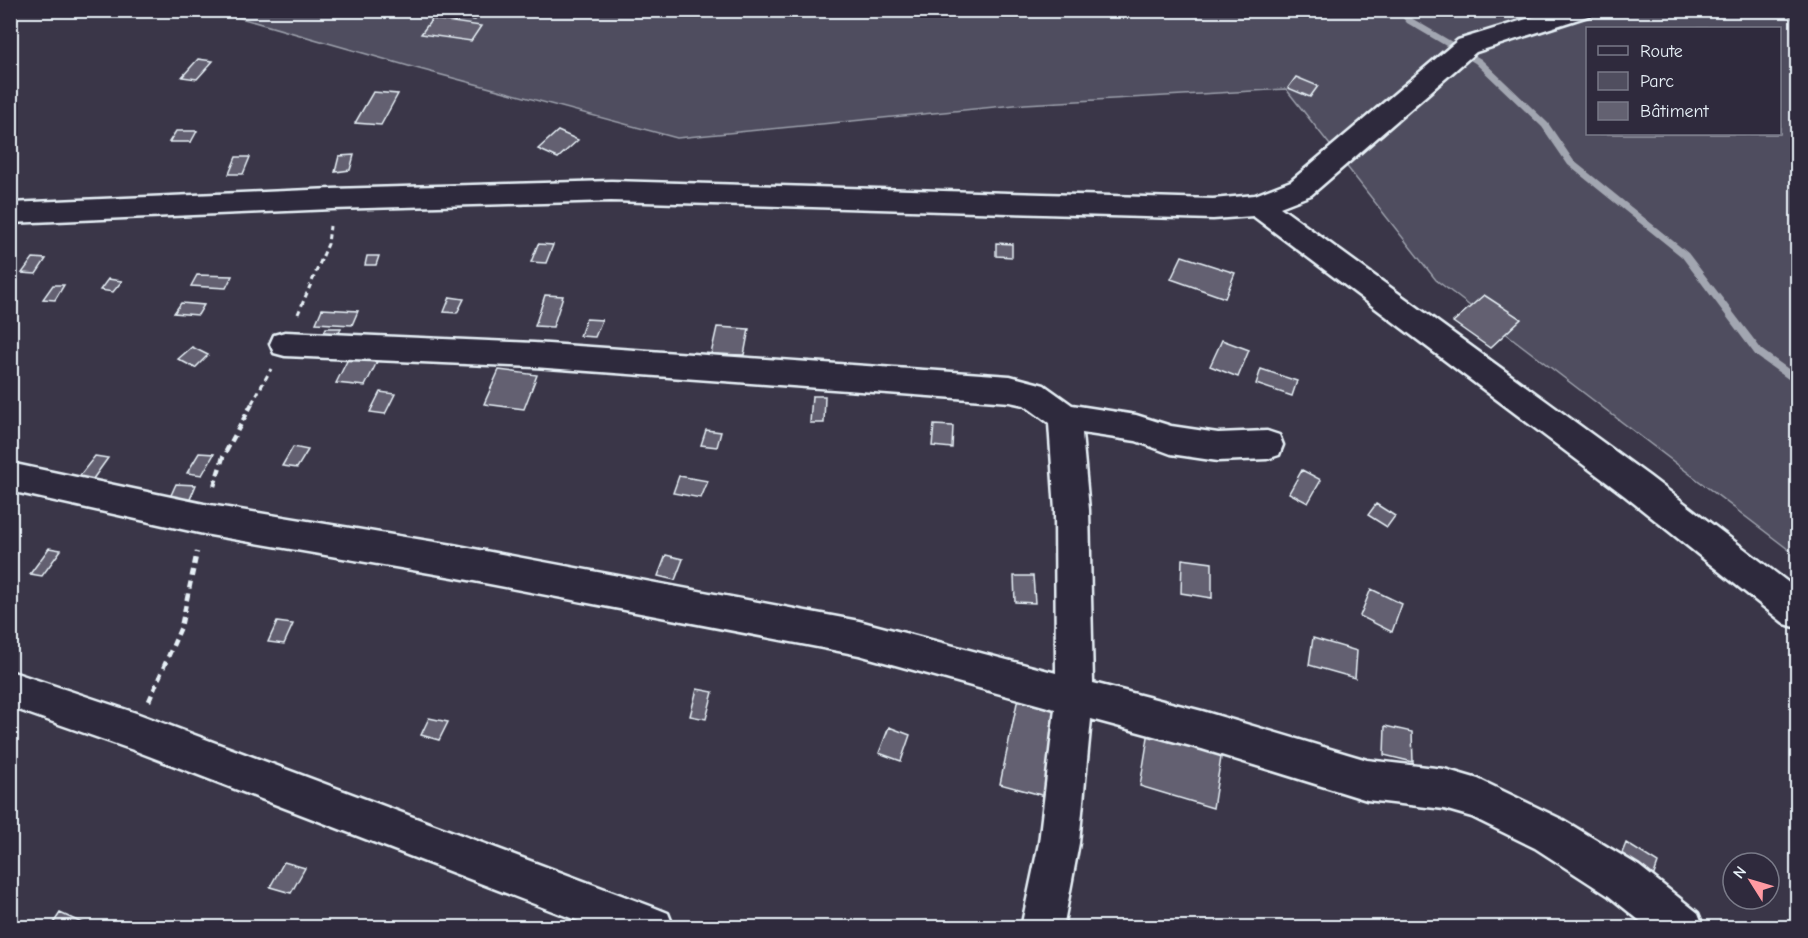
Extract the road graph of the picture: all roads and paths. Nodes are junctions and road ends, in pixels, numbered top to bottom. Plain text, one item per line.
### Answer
1 (1583, 10) edge
2 (332, 200) junction
3 (1258, 205) junction
4 (10, 213) edge
5 (285, 344) junction
6 (1065, 417) junction
7 (1267, 445) dead end
8 (10, 477) edge
9 (204, 519) junction
10 (1797, 612) edge
11 (10, 689) edge
12 (1075, 695) junction
13 (136, 732) junction
14 (653, 927) edge
15 (1042, 927) edge
16 (1683, 927) edge

1 - 3 street
2 - 3 street
2 - 4 street
2 - 5 path
3 - 10 street
5 - 6 street
5 - 9 path
6 - 7 street
6 - 12 street
8 - 9 street
9 - 12 street
9 - 13 path
11 - 13 street
12 - 15 street
12 - 16 street
13 - 14 street

